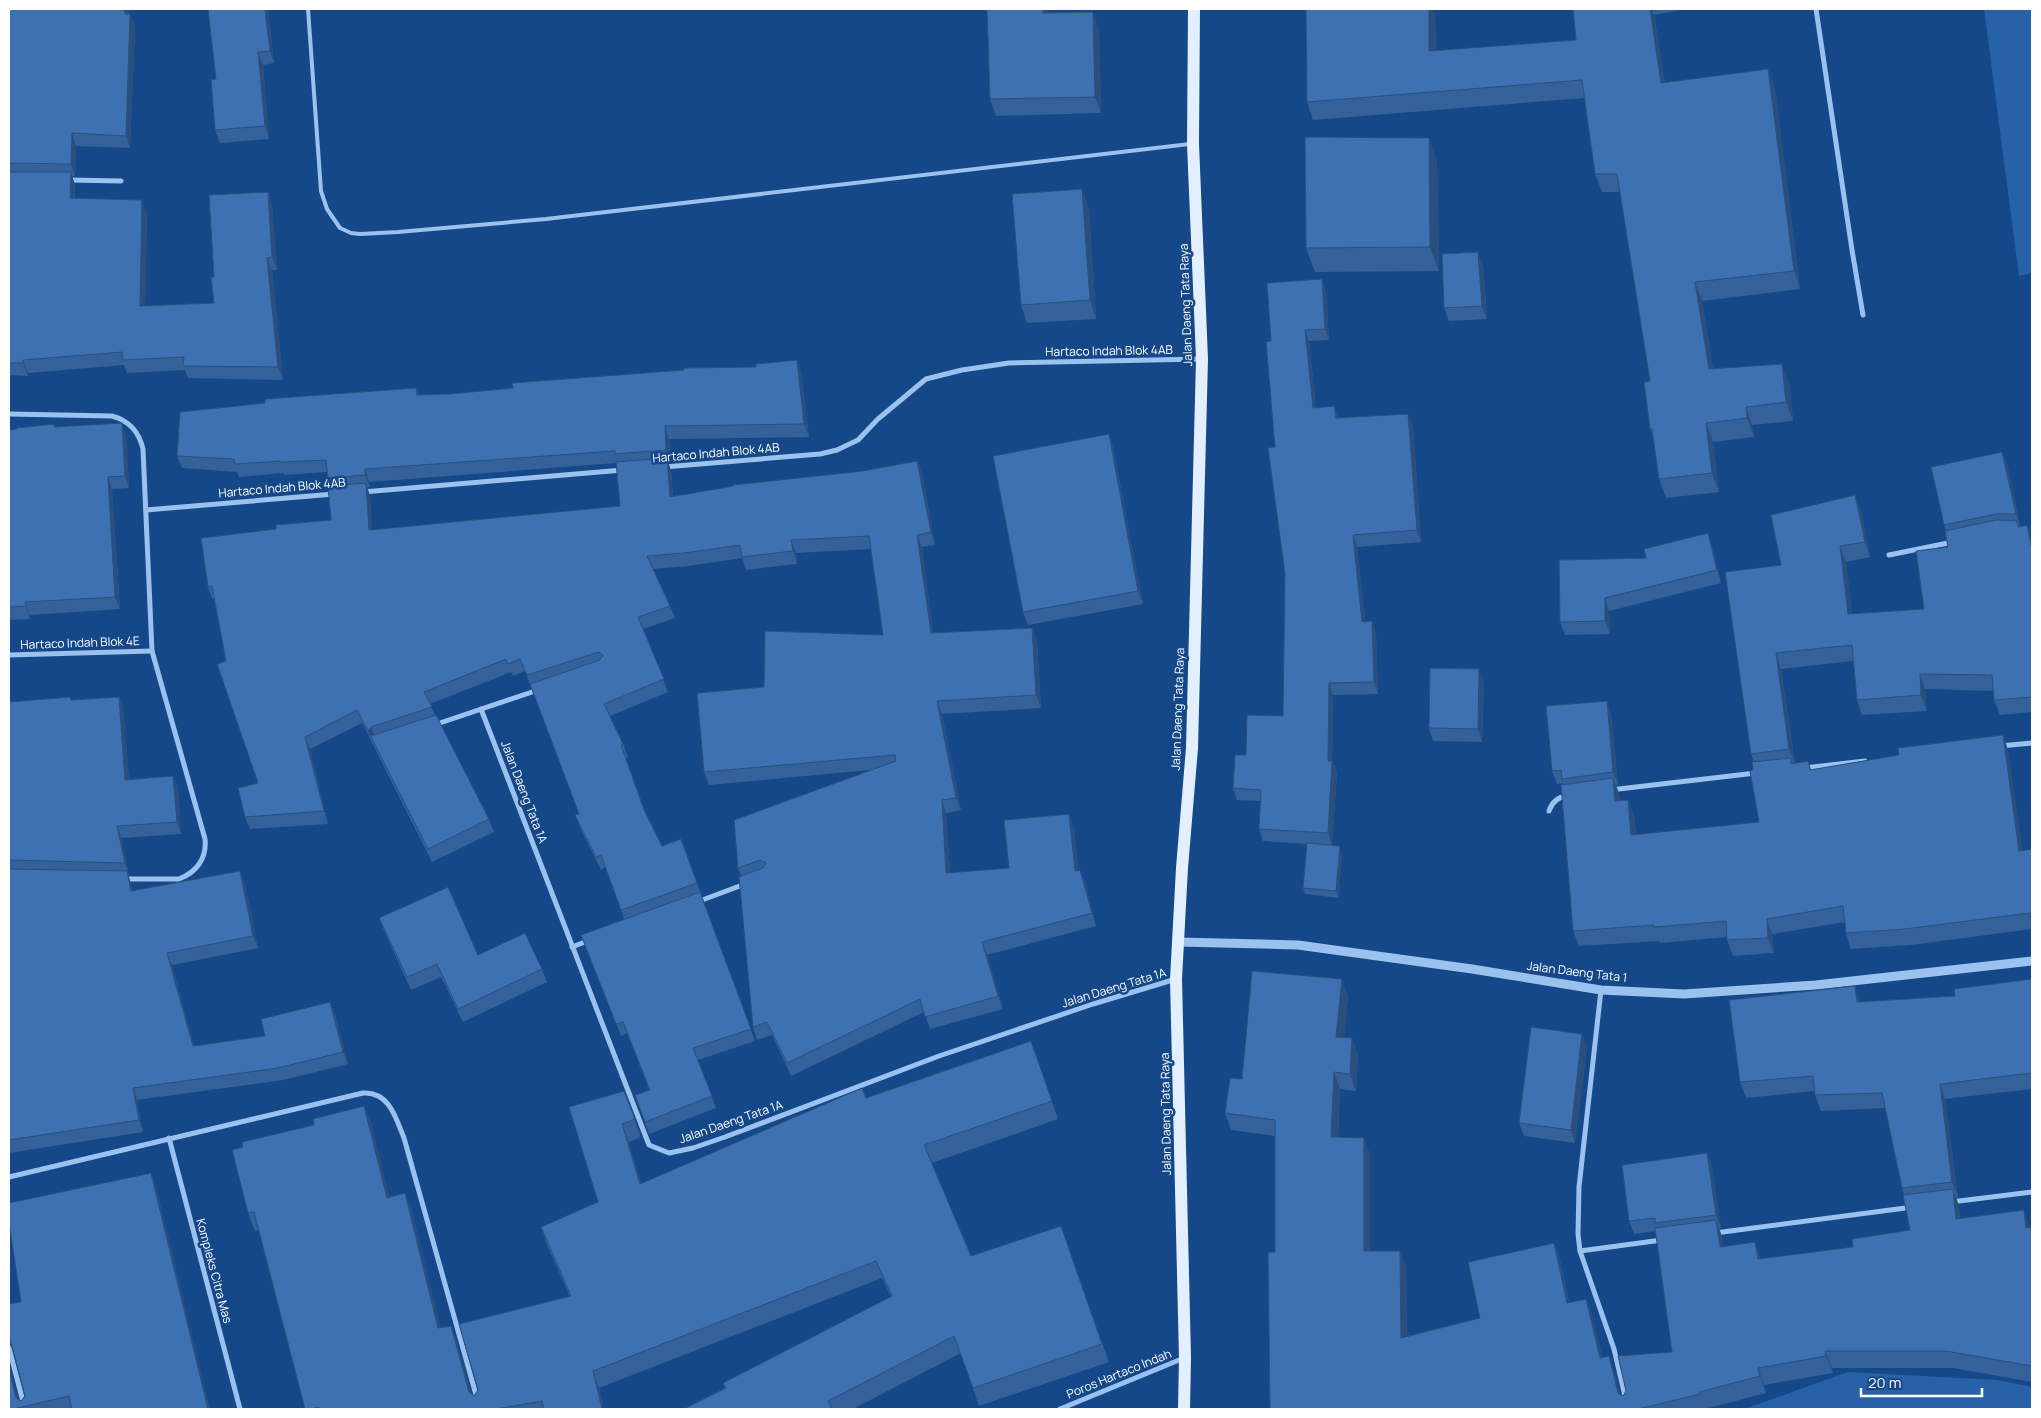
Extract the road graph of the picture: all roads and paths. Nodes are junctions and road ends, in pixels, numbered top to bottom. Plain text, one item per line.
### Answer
1 (308, 9) edge
2 (1194, 9) edge
3 (1816, 9) edge
4 (1193, 144) junction
5 (65, 180) edge
6 (121, 181) dead end
7 (1863, 315) dead end
8 (1202, 360) junction
9 (9, 414) edge
10 (662, 467) edge
11 (632, 469) edge
12 (354, 492) edge
13 (344, 493) edge
14 (146, 510) junction
15 (1962, 540) edge
16 (1888, 555) dead end
17 (152, 652) junction
18 (9, 655) edge
19 (547, 687) edge
20 (481, 709) junction
21 (429, 726) edge
22 (2032, 743) edge
23 (1993, 747) edge
24 (1876, 760) edge
25 (1798, 769) edge
26 (1759, 773) edge
27 (1606, 791) edge
28 (1569, 796) edge
29 (1549, 812) dead end
30 (114, 879) edge
31 (747, 884) edge
32 (692, 904) edge
33 (599, 937) edge
34 (1178, 942) junction
35 (572, 947) junction
36 (2032, 961) edge
37 (1176, 979) junction
38 (1601, 990) junction
39 (169, 1138) junction
40 (9, 1176) edge
41 (2032, 1192) edge
42 (1944, 1203) edge
43 (1924, 1206) edge
44 (1708, 1234) edge
45 (1668, 1239) edge
46 (1580, 1251) junction
47 (9, 1348) edge
48 (1185, 1358) junction
49 (25, 1409) edge
50 (240, 1409) edge
51 (480, 1409) edge
52 (1060, 1409) edge
53 (1184, 1409) edge
54 (1628, 1409) edge

1 - 4 lane
2 - 4 main road, Jalan Daeng Tata Raya
3 - 7 street
4 - 8 main road, Jalan Daeng Tata Raya
5 - 6 street
8 - 10 street, Hartaco Indah Blok 4AB
8 - 34 main road, Jalan Daeng Tata Raya
9 - 14 street
11 - 12 street, Hartaco Indah Blok 4AB
13 - 14 street, Hartaco Indah Blok 4AB
14 - 17 street
15 - 16 street
17 - 18 street, Hartaco Indah Blok 4E
17 - 30 street
19 - 20 street
20 - 21 street
20 - 35 street, Jalan Daeng Tata 1A
22 - 23 street
24 - 25 street
26 - 27 street
28 - 29 street
31 - 32 street
33 - 35 street
34 - 37 main road, Jalan Daeng Tata Raya
34 - 38 street, Jalan Daeng Tata 1
35 - 37 street, Jalan Daeng Tata 1A
36 - 38 street, Jalan Daeng Tata 1
37 - 48 main road, Jalan Daeng Tata Raya
38 - 46 street
39 - 40 street
39 - 50 street, Kompleks Citra Mas
39 - 51 street
41 - 42 street
43 - 44 street
45 - 46 street
46 - 54 street
47 - 49 street
48 - 52 street, Poros Hartaco Indah
48 - 53 main road, Jalan Daeng Tata Raya

